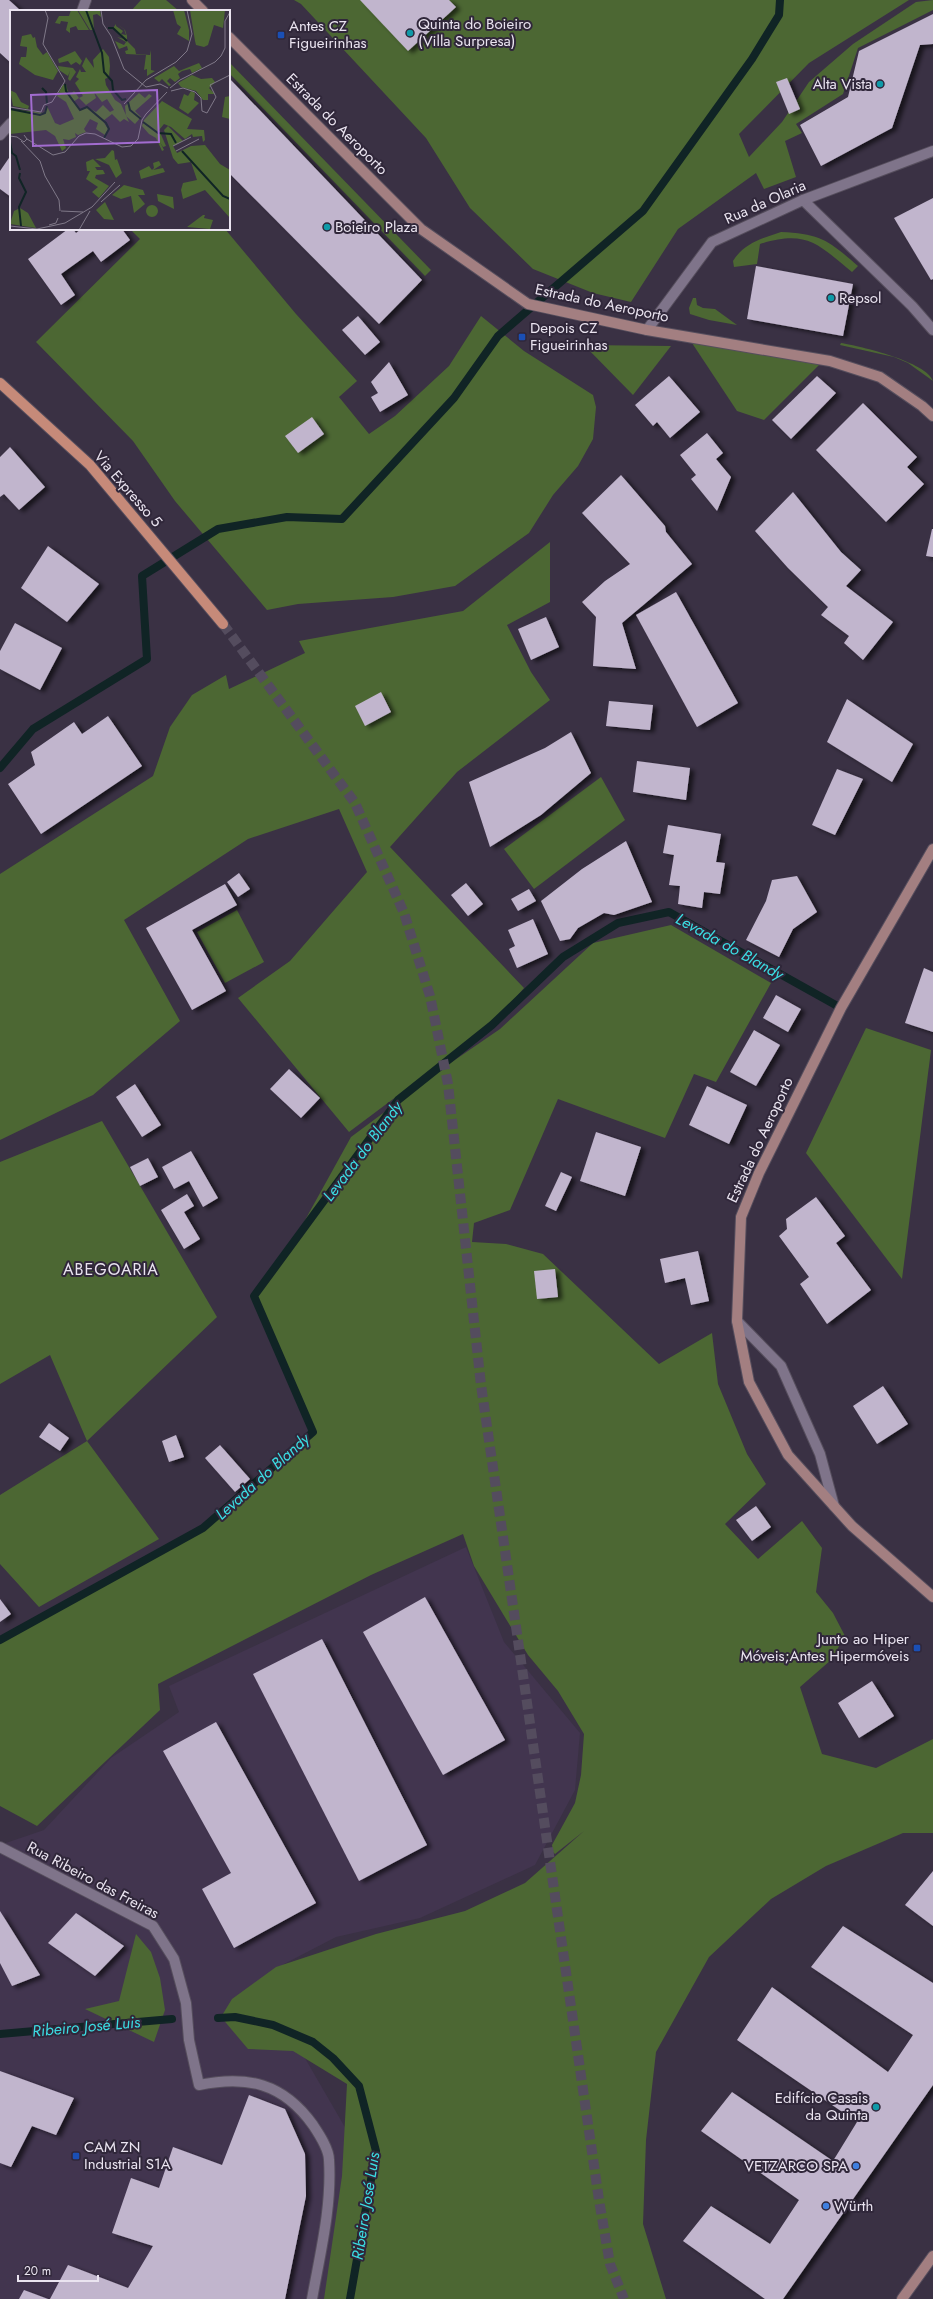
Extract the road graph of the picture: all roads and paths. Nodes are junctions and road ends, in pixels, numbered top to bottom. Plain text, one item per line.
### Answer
1 (86, 0) edge
2 (192, 0) edge
3 (82, 10) edge
4 (202, 10) edge
5 (230, 38) edge
6 (10, 124) edge
7 (0, 135) edge
8 (933, 151) edge
9 (803, 200) junction
10 (646, 330) junction
11 (933, 330) edge
12 (0, 383) edge
13 (933, 416) edge
14 (222, 624) tunnel mouth
15 (933, 849) edge
16 (738, 1321) junction
17 (834, 1506) junction
18 (933, 1598) edge
19 (0, 1847) edge
20 (933, 2256) edge
21 (312, 2299) edge
22 (902, 2299) edge

1 - 3 street
2 - 4 main road
5 - 10 main road, Estrada do Aeroporto
6 - 7 street
8 - 9 street, Rua da Olaria
9 - 10 street, Rua da Olaria
9 - 11 street
10 - 13 main road, Estrada do Aeroporto
12 - 14 main road, Via Expresso 5
15 - 16 main road, Estrada do Aeroporto
16 - 17 street
16 - 17 main road, Estrada do Aeroporto
17 - 18 main road, Estrada do Aeroporto
19 - 21 street, Rua Ribeiro das Freiras
20 - 22 main road

